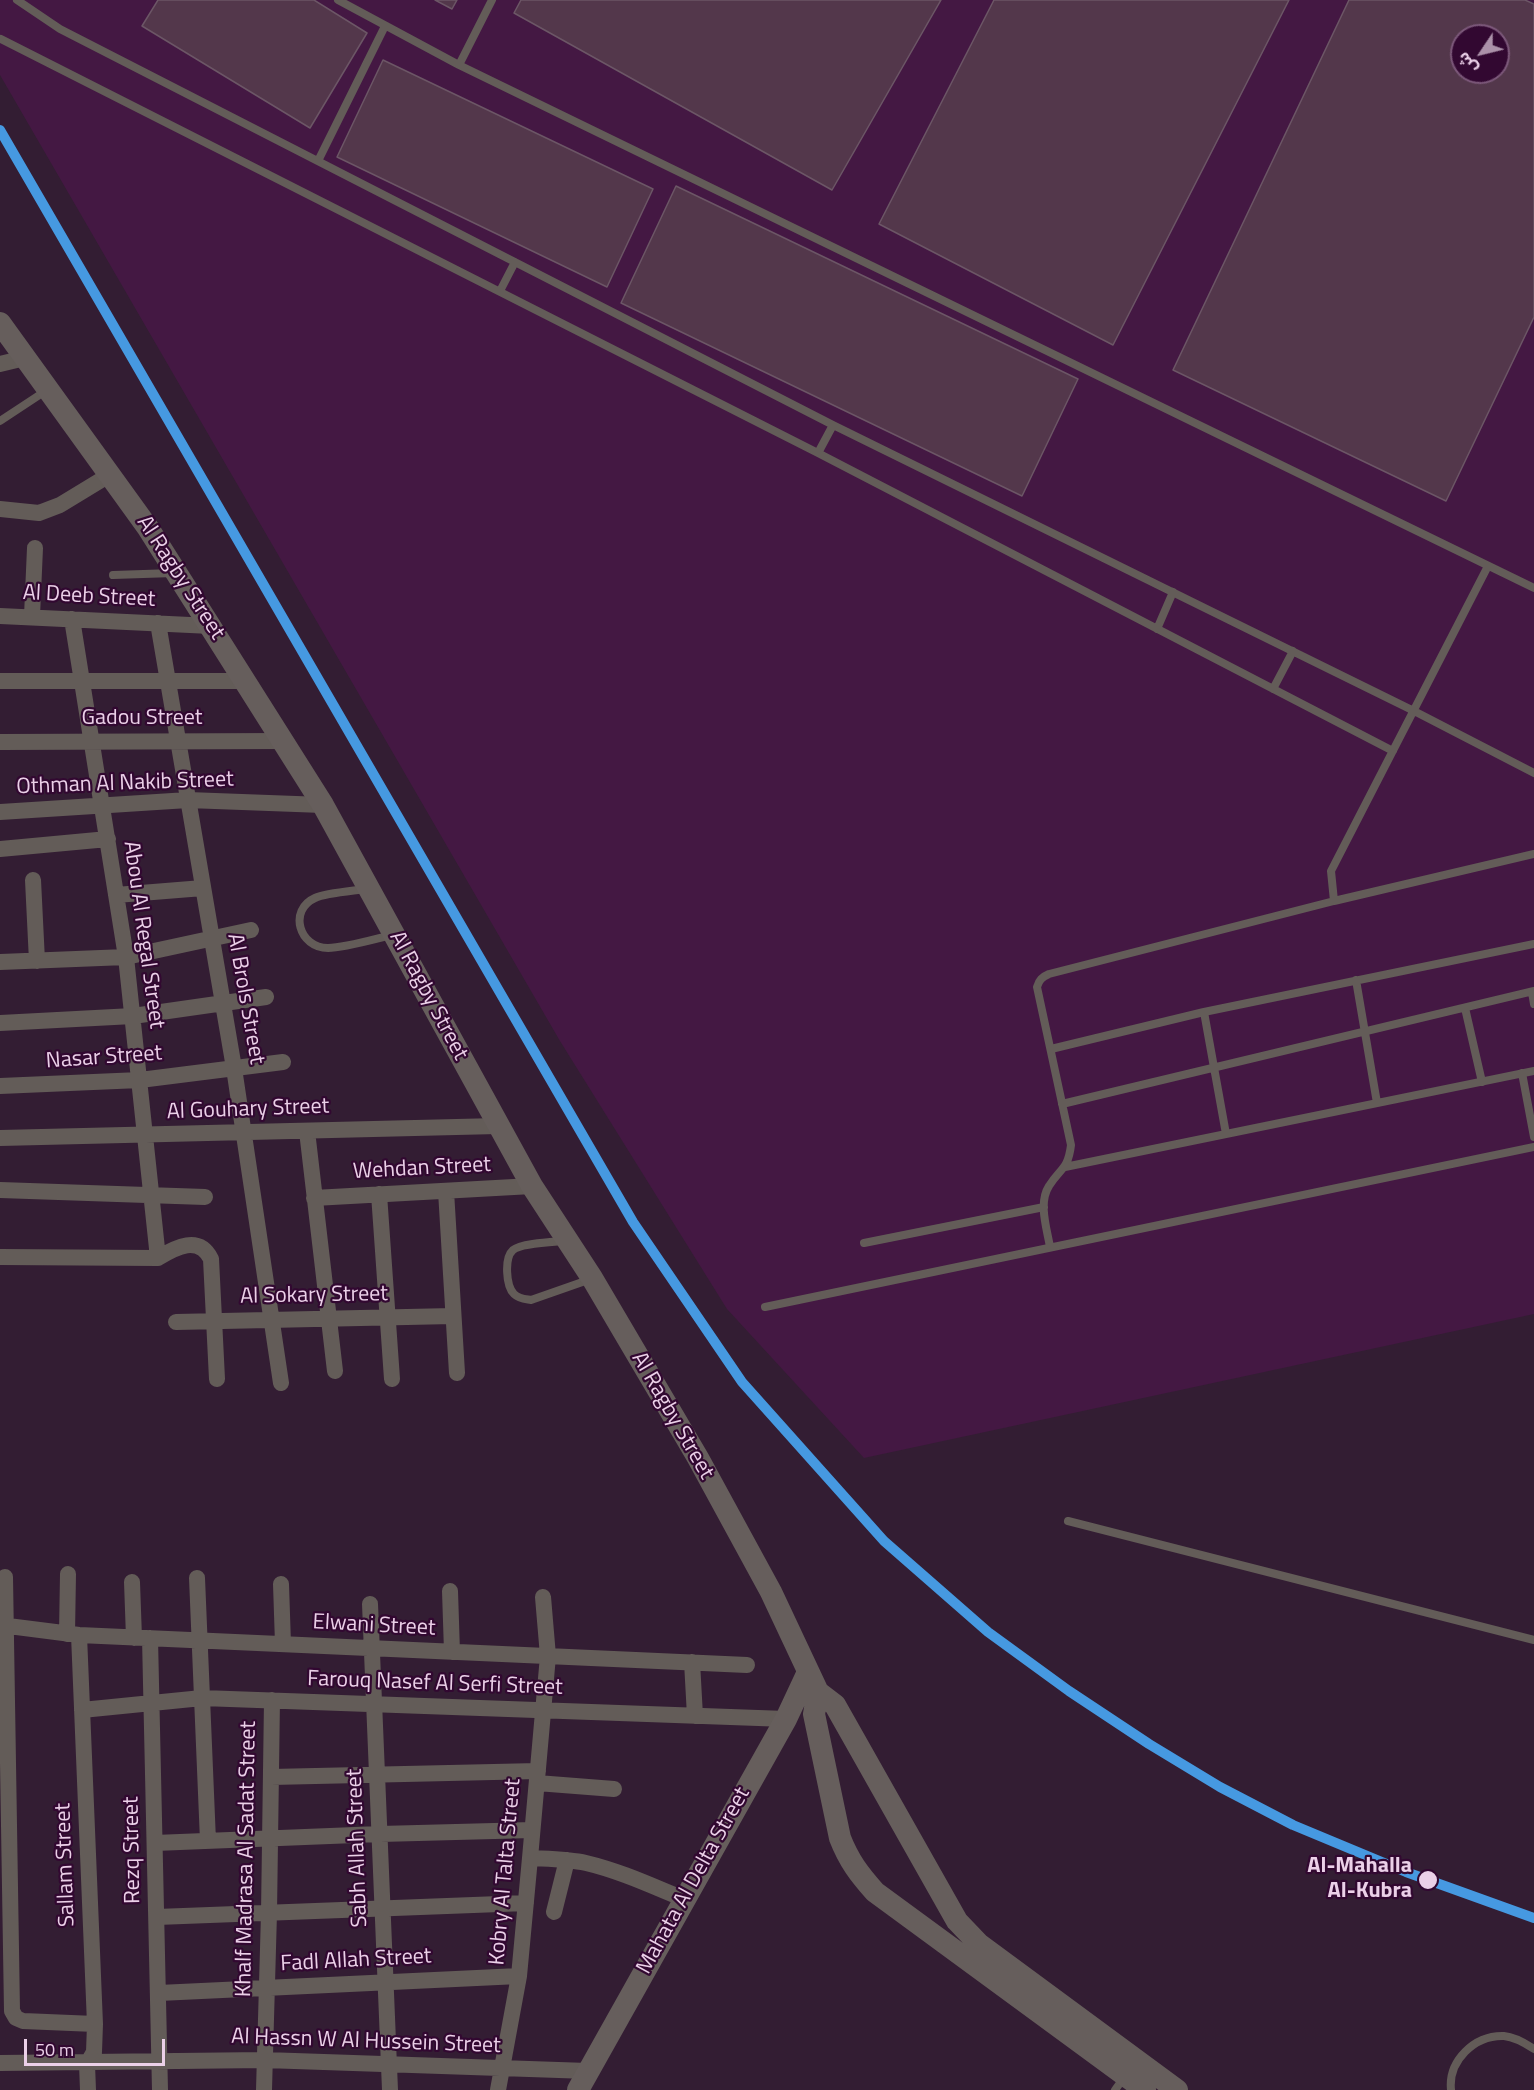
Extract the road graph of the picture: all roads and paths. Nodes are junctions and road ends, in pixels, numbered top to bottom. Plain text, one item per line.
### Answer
1 (17, 0) edge
2 (338, 0) edge
3 (492, 0) edge
4 (385, 26) junction
5 (2, 39) dead end
6 (459, 65) junction
7 (318, 161) junction
8 (514, 262) junction
9 (500, 291) junction
10 (0, 323) edge
11 (25, 358) junction
12 (0, 364) edge
13 (48, 389) junction
14 (0, 421) edge
15 (833, 425) junction
16 (818, 453) junction
17 (111, 474) junction
18 (0, 509) edge
19 (35, 548) dead end
20 (1488, 566) junction
21 (177, 573) junction
22 (113, 575) dead end
23 (1534, 588) edge
24 (1173, 592) junction
25 (0, 616) edge
26 (32, 616) junction
27 (72, 619) junction
28 (158, 623) junction
29 (211, 626) junction
30 (1157, 629) junction
31 (1293, 651) junction
32 (0, 681) edge
33 (82, 681) junction
34 (168, 681) junction
35 (246, 681) junction
36 (1273, 689) junction
37 (1414, 711) junction
38 (178, 741) junction
39 (285, 741) junction
40 (0, 742) edge
41 (92, 742) junction
42 (1393, 751) junction
43 (1534, 773) edge
44 (188, 800) junction
45 (102, 805) junction
46 (323, 805) junction
47 (0, 812) edge
48 (108, 839) junction
49 (0, 849) edge
50 (1534, 854) edge
51 (33, 880) dead end
52 (203, 888) junction
53 (369, 888) junction
54 (116, 895) junction
55 (1334, 901) junction
56 (250, 930) dead end
57 (395, 934) junction
58 (212, 937) junction
59 (1534, 944) edge
60 (126, 957) junction
61 (37, 961) junction
62 (0, 962) edge
63 (1356, 980) junction
64 (1533, 992) edge
65 (266, 997) dead end
66 (223, 1003) junction
67 (1534, 1004) edge
68 (1466, 1008) junction
69 (1204, 1012) junction
70 (132, 1016) junction
71 (0, 1023) edge
72 (1365, 1032) junction
73 (1051, 1049) junction
74 (283, 1062) dead end
75 (234, 1068) junction
76 (1214, 1068) junction
77 (1534, 1071) edge
78 (1522, 1073) junction
79 (140, 1080) junction
80 (1482, 1082) junction
81 (0, 1086) edge
82 (1377, 1103) junction
83 (1062, 1104) junction
84 (498, 1126) junction
85 (307, 1131) junction
86 (243, 1133) junction
87 (1226, 1134) junction
88 (146, 1136) junction
89 (1534, 1137) edge
90 (0, 1138) edge
91 (1534, 1147) edge
92 (1065, 1167) junction
93 (532, 1186) junction
94 (0, 1190) edge
95 (446, 1191) junction
96 (379, 1194) junction
97 (153, 1195) junction
98 (205, 1197) dead end
99 (314, 1198) junction
100 (1044, 1207) junction
101 (567, 1240) junction
102 (864, 1243) dead end
103 (1050, 1247) junction
104 (0, 1257) edge
105 (158, 1258) junction
106 (592, 1278) junction
107 (765, 1307) dead end
108 (453, 1316) junction
109 (388, 1317) junction
110 (329, 1318) junction
111 (272, 1320) junction
112 (214, 1321) junction
113 (176, 1322) dead end
114 (335, 1371) dead end
115 (457, 1374) dead end
116 (218, 1379) dead end
117 (392, 1379) dead end
118 (281, 1383) dead end
119 (1068, 1521) dead end
120 (68, 1574) dead end
121 (5, 1577) dead end
122 (197, 1578) dead end
123 (132, 1582) dead end
124 (281, 1584) dead end
125 (450, 1591) dead end
126 (543, 1597) dead end
127 (370, 1604) dead end
128 (3, 1625) edge
129 (73, 1635) junction
130 (142, 1638) junction
131 (1534, 1640) edge
132 (200, 1641) junction
133 (282, 1644) junction
134 (372, 1648) junction
135 (452, 1652) junction
136 (548, 1656) junction
137 (693, 1662) junction
138 (747, 1665) dead end
139 (813, 1682) junction
140 (3, 1689) edge
141 (202, 1698) junction
142 (272, 1700) junction
143 (152, 1703) junction
144 (374, 1704) junction
145 (82, 1710) junction
146 (543, 1710) junction
147 (695, 1716) junction
148 (786, 1719) junction
149 (377, 1774) junction
150 (271, 1777) junction
151 (537, 1777) junction
152 (614, 1789) dead end
153 (532, 1830) junction
154 (380, 1834) junction
155 (271, 1839) junction
156 (208, 1841) junction
157 (155, 1844) junction
158 (530, 1857) junction
159 (567, 1860) junction
160 (684, 1899) junction
161 (526, 1903) junction
162 (383, 1908) junction
163 (270, 1912) junction
164 (554, 1912) dead end
165 (157, 1917) junction
166 (957, 1921) junction
167 (932, 1934) junction
168 (519, 1976) junction
169 (386, 1982) junction
170 (268, 1987) junction
171 (159, 1993) junction
172 (95, 2024) junction
173 (1534, 2049) edge
174 (265, 2060) junction
175 (88, 2061) junction
176 (160, 2061) junction
177 (0, 2063) edge
178 (389, 2064) junction
179 (502, 2068) junction
180 (583, 2080) edge
181 (1120, 2083) edge
182 (88, 2090) edge
183 (160, 2090) edge
184 (264, 2090) edge
185 (390, 2090) edge
186 (498, 2090) edge
187 (1145, 2090) edge
188 (1177, 2090) edge
189 (1451, 2090) edge

1 - 7 lane
2 - 4 lane
3 - 6 lane
4 - 6 lane
4 - 7 lane
5 - 9 lane
6 - 20 lane
7 - 8 lane
8 - 9 lane
8 - 15 lane
9 - 16 lane
10 - 11 main road, Al Ragby Street
11 - 12 street
11 - 13 main road, Al Ragby Street
13 - 14 lane
13 - 17 main road, Al Ragby Street
15 - 16 lane
15 - 24 lane
16 - 30 lane
17 - 18 street
17 - 21 main road, Al Ragby Street
19 - 26 street
20 - 23 lane
20 - 37 lane
21 - 22 lane
21 - 29 main road, Al Ragby Street
24 - 30 lane
24 - 31 lane
25 - 26 street, Al Deeb Street
26 - 27 street, Al Deeb Street
27 - 28 street, Al Deeb Street
27 - 33 street, Abou Al Regal Street
28 - 29 street, Al Deeb Street
28 - 34 street, Al Brols Street
29 - 35 main road, Al Ragby Street
30 - 36 lane
31 - 36 lane
31 - 37 lane
32 - 33 street
33 - 34 street
33 - 41 street, Abou Al Regal Street
34 - 35 street
34 - 38 street, Al Brols Street
35 - 39 main road, Al Ragby Street
36 - 42 lane
37 - 42 lane
37 - 43 lane
38 - 39 street, Gadou Street
38 - 41 street, Gadou Street
38 - 44 street, Al Brols Street
39 - 46 main road, Al Ragby Street
40 - 41 street, Gadou Street
41 - 45 street, Abou Al Regal Street
42 - 55 lane
44 - 45 street, Othman Al Nakib Street
44 - 46 street, Othman Al Nakib Street
44 - 52 street, Al Brols Street
45 - 47 street, Othman Al Nakib Street
45 - 48 street, Abou Al Regal Street
46 - 53 main road, Al Ragby Street
48 - 49 street
48 - 54 street, Abou Al Regal Street
50 - 55 lane
51 - 61 street
52 - 54 street
52 - 58 street, Al Brols Street
53 - 57 main road, Al Ragby Street
53 - 57 lane
54 - 60 street, Abou Al Regal Street
55 - 73 lane
56 - 58 street
57 - 84 main road, Al Ragby Street
58 - 60 street
58 - 66 street, Al Brols Street
59 - 63 lane
60 - 61 street
60 - 70 street, Abou Al Regal Street
61 - 62 street
63 - 69 lane
63 - 72 lane
64 - 67 lane
64 - 68 lane
65 - 66 street
66 - 70 street
66 - 75 street, Al Brols Street
68 - 72 lane
68 - 80 lane
69 - 73 lane
69 - 76 lane
70 - 71 street
70 - 79 street, Abou Al Regal Street
72 - 76 lane
72 - 82 lane
73 - 83 lane
74 - 75 street, Nasar Street
75 - 79 street, Nasar Street
75 - 86 street, Al Brols Street
76 - 83 lane
76 - 87 lane
77 - 78 lane
78 - 80 lane
78 - 89 lane
79 - 81 street, Nasar Street
79 - 88 street, Abou Al Regal Street
80 - 82 lane
82 - 87 lane
83 - 92 lane
84 - 85 street, Al Gouhary Street
84 - 93 main road, Al Ragby Street
85 - 86 street, Al Gouhary Street
85 - 99 street
86 - 88 street, Al Gouhary Street
86 - 111 street, Al Brols Street
87 - 92 lane
88 - 90 street, Al Gouhary Street
88 - 97 street, Abou Al Regal Street
91 - 103 lane
92 - 100 lane
93 - 95 street, Wehdan Street
93 - 101 main road, Al Ragby Street
94 - 97 street
95 - 96 street, Wehdan Street
95 - 108 street
96 - 99 street, Wehdan Street
96 - 109 street
97 - 98 street
97 - 105 street, Abou Al Regal Street
99 - 110 street
100 - 102 lane
100 - 103 lane
101 - 106 main road, Al Ragby Street
101 - 106 lane
103 - 107 lane
104 - 105 street
105 - 112 street
106 - 139 main road, Al Ragby Street
108 - 109 street, Al Sokary Street
108 - 115 street
109 - 110 street, Al Sokary Street
109 - 117 street
110 - 111 street, Al Sokary Street
110 - 114 street
111 - 112 street, Al Sokary Street
111 - 118 street, Al Brols Street
112 - 113 street, Al Sokary Street
112 - 116 street
119 - 131 lane
120 - 129 street, Sallam Street
121 - 128 street
122 - 132 street
123 - 130 street, Rezq Street
124 - 133 street
125 - 135 street
126 - 136 street, Kobry Al Talta Street
127 - 134 street, Sabh Allah Street
128 - 129 street, Elwani Street
128 - 140 street
129 - 130 street, Elwani Street
129 - 145 street, Sallam Street
130 - 132 street, Elwani Street
130 - 143 street, Rezq Street
132 - 133 street, Elwani Street
132 - 141 street
133 - 134 street, Elwani Street
134 - 135 street, Elwani Street
134 - 144 street, Sabh Allah Street
135 - 136 street, Elwani Street
136 - 137 street, Elwani Street
136 - 146 street, Kobry Al Talta Street
137 - 138 street, Elwani Street
137 - 147 street
139 - 148 main road, Mahata Al Delta Street
139 - 166 main road
139 - 167 main road
140 - 172 street
141 - 142 street, Farouq Nasef Al Serfi Street
141 - 143 street, Farouq Nasef Al Serfi Street
141 - 156 street
142 - 144 street, Farouq Nasef Al Serfi Street
142 - 150 street, Khalf Madrasa Al Sadat Street
143 - 145 street, Farouq Nasef Al Serfi Street
143 - 157 street, Rezq Street
144 - 146 street, Farouq Nasef Al Serfi Street
144 - 149 street, Sabh Allah Street
145 - 172 street, Sallam Street
146 - 147 street, Farouq Nasef Al Serfi Street
146 - 151 street, Kobry Al Talta Street
147 - 148 street, Farouq Nasef Al Serfi Street
148 - 160 main road, Mahata Al Delta Street
149 - 150 street
149 - 151 street
149 - 154 street, Sabh Allah Street
150 - 155 street, Khalf Madrasa Al Sadat Street
151 - 152 street
151 - 153 street, Kobry Al Talta Street
153 - 154 street
153 - 158 street, Kobry Al Talta Street
154 - 155 street
154 - 162 street, Sabh Allah Street
155 - 156 street
155 - 163 street, Khalf Madrasa Al Sadat Street
156 - 157 street
157 - 165 street, Rezq Street
158 - 159 street
158 - 161 street, Kobry Al Talta Street
159 - 160 street
159 - 164 street
160 - 180 main road, Mahata Al Delta Street
161 - 162 street
161 - 168 street, Kobry Al Talta Street
162 - 163 street
162 - 169 street, Sabh Allah Street
163 - 165 street
163 - 170 street, Khalf Madrasa Al Sadat Street
165 - 171 street, Rezq Street
166 - 167 main road
166 - 188 main road
167 - 181 main road
168 - 169 street, Fadl Allah Street
168 - 179 street, Kobry Al Talta Street
169 - 170 street, Fadl Allah Street
169 - 178 street, Sabh Allah Street
170 - 171 street, Fadl Allah Street
170 - 174 street, Khalf Madrasa Al Sadat Street
171 - 176 street, Rezq Street
172 - 175 street, Sallam Street
173 - 189 lane
174 - 176 street, Al Hassn W Al Hussein Street
174 - 178 street, Al Hassn W Al Hussein Street
174 - 184 street, Khalf Madrasa Al Sadat Street
175 - 176 street, Al Hassn W Al Hussein Street
175 - 177 street, Al Hassn W Al Hussein Street
175 - 182 street, Sallam Street
176 - 183 street, Rezq Street
178 - 179 street, Al Hassn W Al Hussein Street
178 - 185 street, Sabh Allah Street
179 - 180 street, Al Hassn W Al Hussein Street
179 - 186 street, Kobry Al Talta Street
181 - 187 main road

